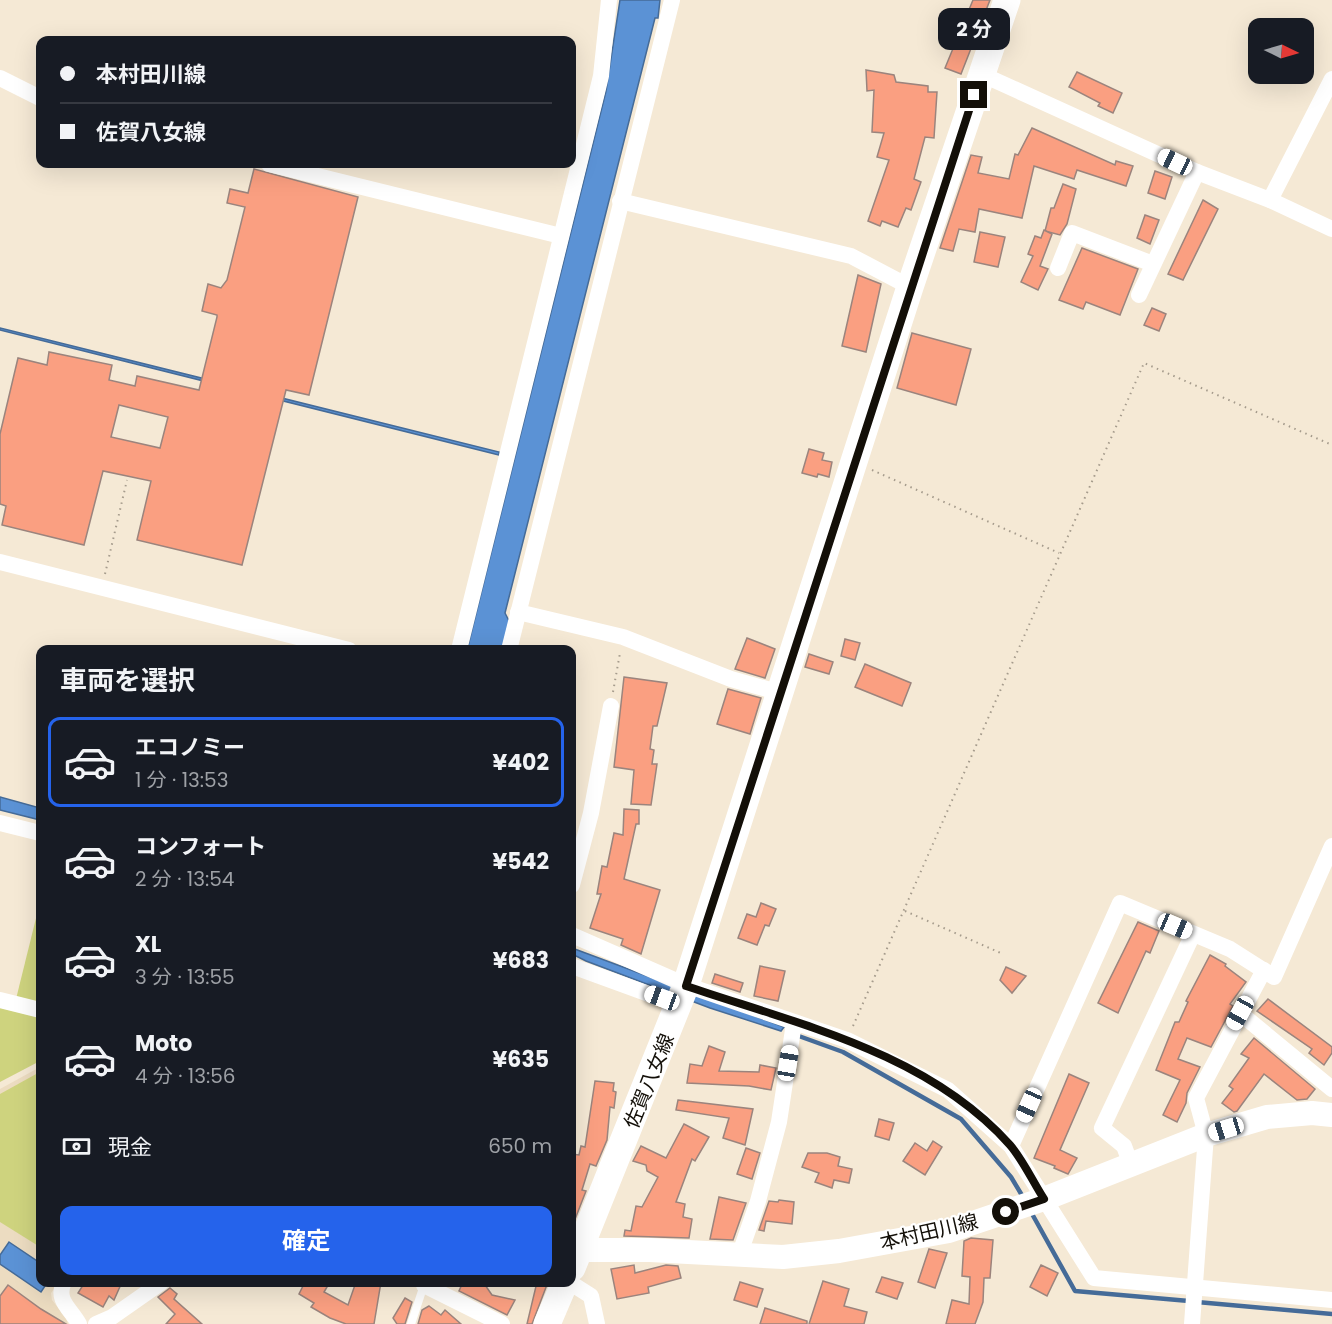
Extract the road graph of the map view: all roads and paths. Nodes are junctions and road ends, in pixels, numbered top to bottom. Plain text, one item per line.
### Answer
1 (609, 0) edge
2 (672, 0) edge
3 (1007, 0) edge
4 (981, 74) junction
5 (0, 78) edge
6 (1332, 79) edge
7 (36, 97) edge
8 (285, 168) edge
9 (1197, 172) junction
10 (1270, 200) junction
11 (620, 201) junction
12 (1332, 229) edge
13 (561, 236) junction
14 (1153, 264) junction
15 (1058, 268) dead end
16 (910, 287) junction
17 (1139, 295) dead end
18 (1332, 445) edge
19 (855, 463) junction
20 (127, 480) dead end
21 (1059, 553) junction
22 (0, 562) edge
23 (102, 588) junction
24 (518, 612) junction
25 (623, 637) junction
26 (329, 645) edge
27 (460, 645) edge
28 (510, 645) edge
29 (781, 693) junction
30 (611, 706) joint
31 (0, 823) edge
32 (36, 832) edge
33 (1332, 846) edge
34 (576, 870) edge
35 (905, 911) junction
36 (1193, 934) junction
37 (576, 936) edge
38 (1003, 954) dead end
39 (576, 967) edge
40 (1264, 970) junction
41 (682, 995) junction
42 (0, 1000) edge
43 (36, 1009) edge
44 (1240, 1013) junction
45 (794, 1023) junction
46 (847, 1040) junction
47 (1332, 1089) edge
48 (1332, 1114) edge
49 (1206, 1136) junction
50 (1011, 1146) junction
51 (1131, 1165) junction
52 (1044, 1199) junction
53 (739, 1256) junction
54 (576, 1259) edge
55 (62, 1287) edge
56 (155, 1287) edge
57 (420, 1287) edge
58 (429, 1287) edge
59 (565, 1287) edge
60 (576, 1287) edge
61 (1195, 1288) junction
62 (1332, 1300) edge
63 (79, 1324) edge
64 (96, 1324) edge
65 (411, 1324) edge
66 (502, 1324) edge
67 (547, 1324) edge
68 (597, 1324) edge
69 (1192, 1324) edge

1 - 13 street
2 - 11 street
3 - 4 main road, 佐賀八女線
4 - 9 street
4 - 16 main road, 佐賀八女線
5 - 7 street
6 - 10 street
8 - 13 street
9 - 10 street
9 - 14 street
10 - 12 street
11 - 16 street
11 - 24 street
13 - 27 street
14 - 15 street
14 - 17 street
16 - 19 main road, 佐賀八女線
18 - 21 path
19 - 21 path
19 - 29 main road, 佐賀八女線
20 - 23 path
21 - 35 path
22 - 23 street
23 - 26 street
24 - 25 street
24 - 28 street
25 - 29 street
25 - 30 path
29 - 41 main road, 佐賀八女線
30 - 34 street
31 - 32 street
33 - 40 street
35 - 38 path
35 - 46 path
36 - 40 street
36 - 50 street
36 - 51 street
37 - 41 street
39 - 41 street
40 - 44 street
41 - 45 street
41 - 54 main road, 佐賀八女線
42 - 43 street
44 - 47 street
44 - 49 street
45 - 46 street
45 - 53 street
46 - 50 street
48 - 49 main road, 本村田川線
49 - 51 main road, 本村田川線
49 - 61 street
50 - 52 street
51 - 52 main road, 本村田川線
52 - 53 main road, 本村田川線
52 - 61 street
53 - 54 main road, 本村田川線
55 - 63 street
56 - 64 street
57 - 65 lane
58 - 66 street
59 - 67 main road
60 - 68 street
61 - 62 street
61 - 69 street

